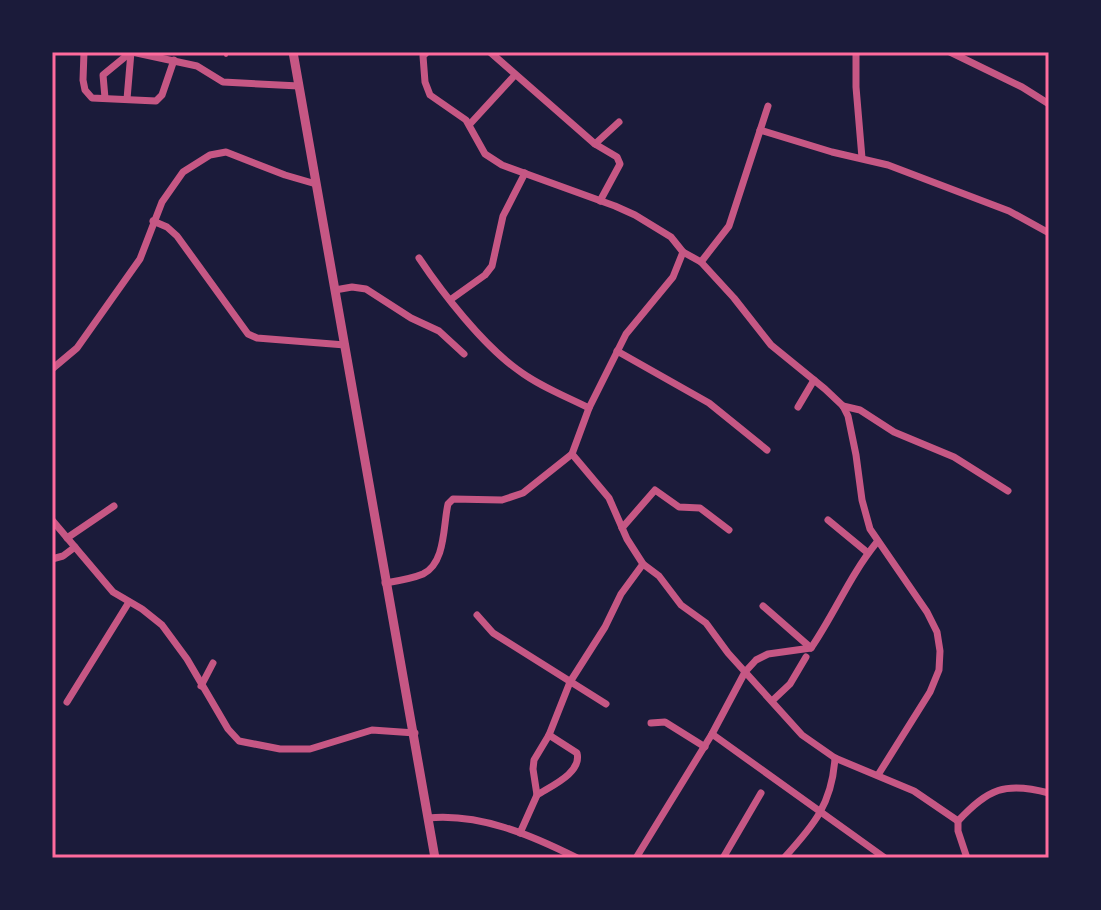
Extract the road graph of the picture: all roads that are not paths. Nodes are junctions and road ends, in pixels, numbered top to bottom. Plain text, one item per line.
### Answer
1 (84, 52) edge
2 (131, 52) edge
3 (293, 52) edge
4 (490, 52) edge
5 (856, 52) edge
6 (950, 52) edge
7 (423, 53) edge
8 (174, 60) junction
9 (515, 75) junction
10 (299, 86) junction
11 (105, 98) junction
12 (127, 99) junction
13 (1049, 104) edge
14 (768, 106) dead end
15 (619, 122) dead end
16 (470, 124) junction
17 (760, 130) junction
18 (595, 144) junction
19 (862, 158) junction
20 (525, 173) junction
21 (316, 184) junction
22 (600, 201) junction
23 (153, 221) junction
24 (1049, 233) edge
25 (683, 252) junction
26 (419, 258) dead end
27 (701, 262) junction
28 (335, 290) junction
29 (450, 300) junction
30 (345, 345) junction
31 (617, 351) junction
32 (464, 354) dead end
33 (52, 369) edge
34 (814, 380) junction
35 (843, 406) junction
36 (798, 407) dead end
37 (589, 408) junction
38 (767, 450) dead end
39 (572, 454) junction
40 (1008, 491) dead end
41 (114, 506) dead end
42 (52, 520) edge
43 (828, 520) dead end
44 (622, 528) junction
45 (729, 530) dead end
46 (67, 538) junction
47 (877, 542) junction
48 (75, 547) junction
49 (868, 553) junction
50 (52, 559) edge
51 (643, 564) junction
52 (385, 583) junction
53 (129, 602) junction
54 (763, 606) dead end
55 (477, 615) dead end
56 (811, 648) junction
57 (806, 657) dead end
58 (213, 663) dead end
59 (745, 672) junction
60 (570, 682) junction
61 (201, 686) junction
62 (772, 701) junction
63 (67, 702) dead end
64 (606, 704) dead end
65 (651, 723) dead end
66 (415, 733) junction
67 (712, 734) junction
68 (549, 735) junction
69 (705, 747) junction
70 (835, 758) junction
71 (878, 775) junction
72 (761, 793) dead end
73 (1049, 793) edge
74 (537, 795) junction
75 (822, 812) junction
76 (428, 818) junction
77 (958, 821) junction
78 (520, 833) junction
79 (435, 858) edge
80 (577, 858) edge
81 (636, 858) edge
82 (723, 858) edge
83 (784, 858) edge
84 (885, 858) edge
85 (967, 858) edge

1 - 11 street
2 - 8 street
2 - 11 street
2 - 12 street
3 - 10 street
4 - 9 street
5 - 19 street
6 - 13 street
7 - 16 street
8 - 10 street
8 - 12 street
9 - 16 street
9 - 18 street
10 - 21 street
11 - 12 street
14 - 17 street
15 - 18 street
16 - 20 street
17 - 19 street
17 - 27 street
18 - 22 street
19 - 24 street
20 - 22 street
20 - 29 street
21 - 23 street
21 - 28 street
22 - 25 street
23 - 30 street
23 - 33 street
25 - 27 street
25 - 31 street
26 - 29 street
27 - 34 street
28 - 30 street
28 - 32 street
29 - 37 street
30 - 52 street
31 - 37 street
31 - 38 street
34 - 35 street
34 - 36 street
35 - 40 street
35 - 47 street
37 - 39 street
39 - 44 street
39 - 52 street
41 - 46 street
42 - 46 street
43 - 49 street
44 - 45 street
44 - 51 street
46 - 48 street
47 - 49 street
47 - 71 street
48 - 50 street
48 - 53 street
49 - 56 street
51 - 59 street
51 - 60 street
52 - 66 street
53 - 61 street
53 - 63 street
54 - 56 street
55 - 60 street
56 - 59 street
57 - 62 street
58 - 61 street
59 - 62 street
59 - 67 street
60 - 64 street
60 - 68 street
61 - 66 street
62 - 70 street
65 - 69 street
66 - 76 street
67 - 69 street
67 - 75 street
68 - 74 street
68 - 74 street
69 - 81 street
70 - 71 street
70 - 75 street
71 - 77 street
72 - 82 street
73 - 77 street
74 - 78 street
75 - 83 street
75 - 84 street
76 - 78 street
76 - 79 street
77 - 85 street
78 - 80 street

